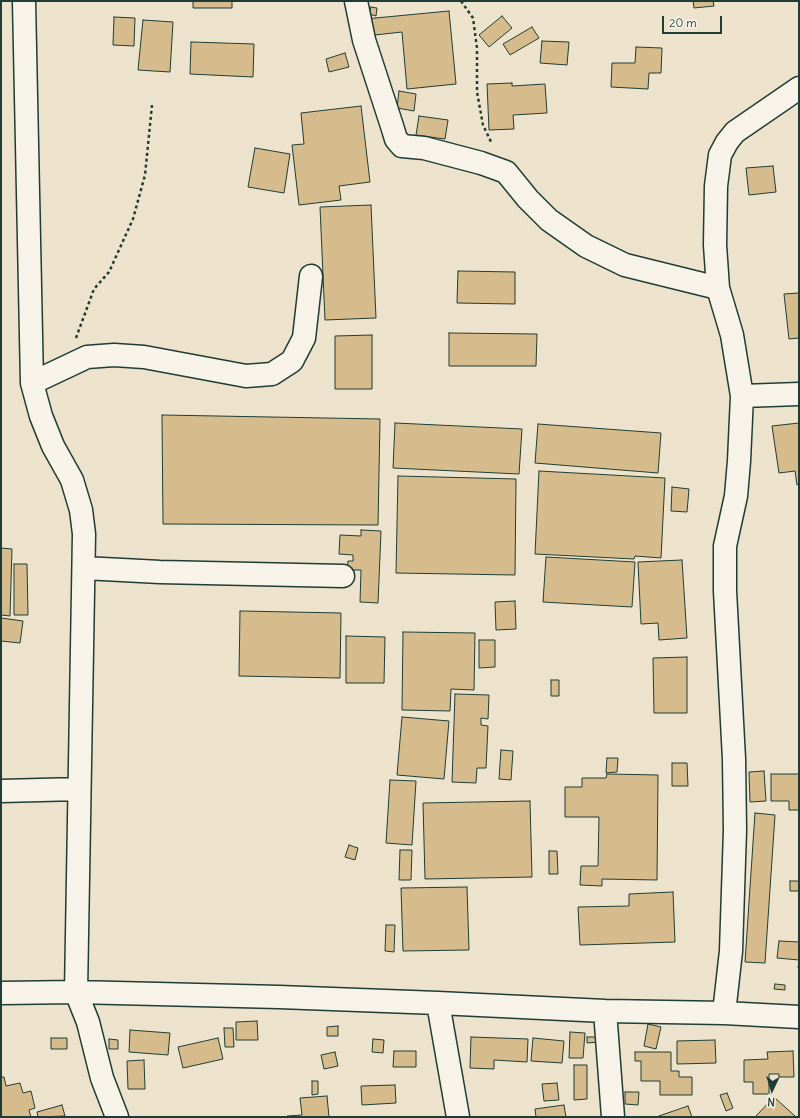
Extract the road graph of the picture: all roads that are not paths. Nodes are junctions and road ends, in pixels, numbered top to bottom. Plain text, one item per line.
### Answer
1 (24, 1) edge
2 (356, 1) edge
3 (799, 88) edge
4 (311, 276) dead end
5 (718, 288) junction
6 (32, 383) junction
7 (799, 394) edge
8 (742, 396) junction
9 (84, 568) junction
10 (343, 576) dead end
11 (79, 789) junction
12 (1, 791) edge
13 (3, 987) edge
14 (76, 992) junction
15 (438, 1003) junction
16 (605, 1011) junction
17 (724, 1013) junction
18 (799, 1017) edge
19 (118, 1117) edge
20 (458, 1117) edge
21 (613, 1117) edge

1 - 6 street
2 - 5 street
3 - 5 street
4 - 6 street
5 - 8 street
6 - 9 street
7 - 8 street
8 - 17 street
9 - 10 street
9 - 11 street
11 - 12 street
11 - 14 street
13 - 14 street
14 - 15 street
14 - 19 street
15 - 16 street
15 - 20 street
16 - 17 street
16 - 21 street
17 - 18 street

